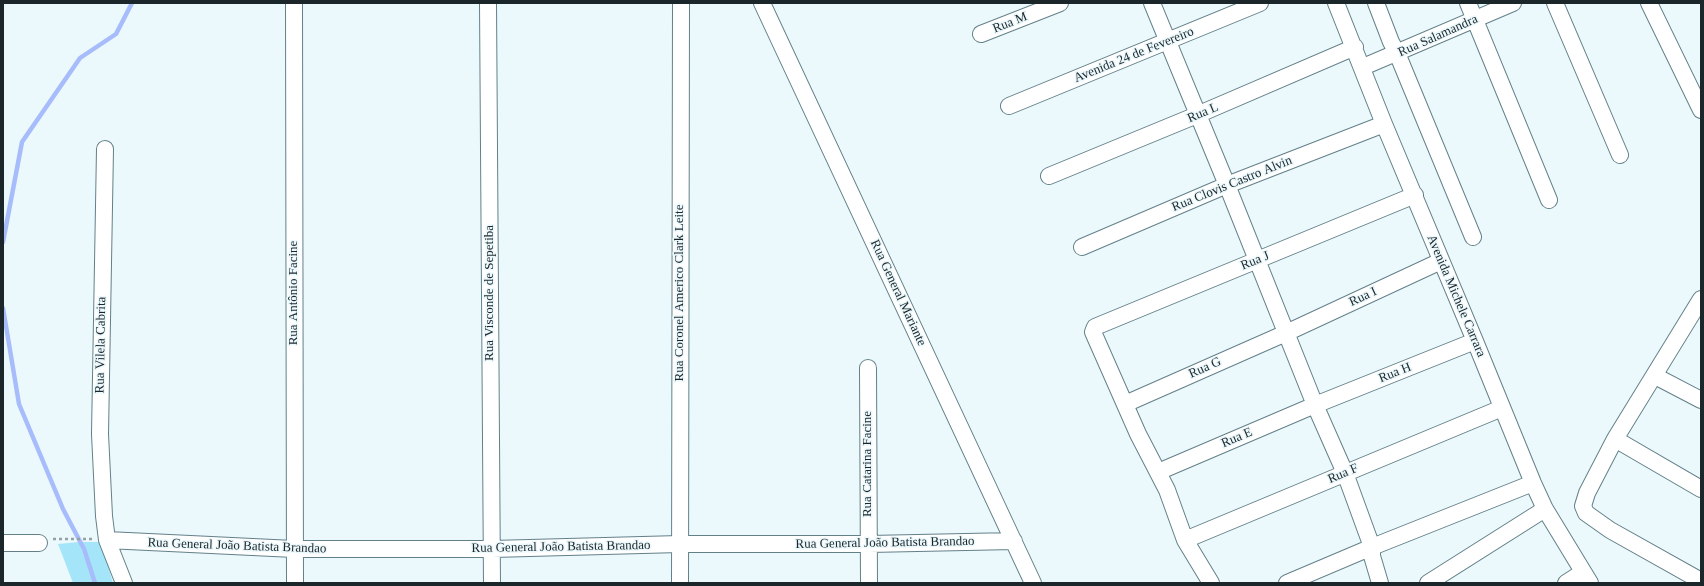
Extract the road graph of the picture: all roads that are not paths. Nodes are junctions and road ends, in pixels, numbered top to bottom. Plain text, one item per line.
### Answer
1 (294, 3) edge
2 (488, 3) edge
3 (681, 3) edge
4 (762, 3) edge
5 (1060, 3) edge
6 (1152, 3) edge
7 (1260, 3) edge
8 (1336, 3) edge
9 (1376, 3) edge
10 (1468, 3) edge
11 (1513, 3) edge
12 (1555, 3) edge
13 (1649, 3) edge
14 (1475, 19) junction
15 (981, 34) dead end
16 (1168, 41) junction
17 (1355, 47) junction
18 (1397, 54) junction
19 (1363, 67) junction
20 (1009, 106) dead end
21 (1701, 110) edge
22 (1197, 116) junction
23 (1384, 124) junction
24 (105, 149) dead end
25 (1620, 155) dead end
26 (1049, 176) dead end
27 (1227, 185) junction
28 (1415, 195) junction
29 (1549, 200) dead end
30 (1474, 237) dead end
31 (1082, 248) dead end
32 (1257, 260) junction
33 (1441, 261) junction
34 (1699, 307) edge
35 (1286, 333) junction
36 (1476, 341) junction
37 (868, 368) dead end
38 (1655, 376) junction
39 (1701, 400) edge
40 (1125, 404) junction
41 (1315, 404) junction
42 (1502, 408) junction
43 (1615, 440) junction
44 (1158, 472) junction
45 (1345, 473) junction
46 (1533, 483) junction
47 (1701, 488) edge
48 (1545, 509) junction
49 (102, 540) junction
50 (1185, 540) junction
51 (1014, 541) junction
52 (39, 542) dead end
53 (3, 543) edge
54 (680, 544) junction
55 (869, 544) junction
56 (1372, 547) junction
57 (294, 549) junction
58 (492, 549) junction
59 (1587, 577) edge
60 (1701, 582) edge
61 (124, 583) edge
62 (295, 583) edge
63 (492, 583) edge
64 (680, 583) edge
65 (869, 583) edge
66 (1033, 583) edge
67 (1211, 583) edge
68 (1287, 583) edge
69 (1380, 583) edge
70 (1428, 583) edge
71 (1566, 583) edge

1 - 57 street, Rua Antônio Facine
2 - 58 street, Rua Visconde de Sepetiba
3 - 54 street, Rua Coronel Americo Clark Leite
4 - 51 street, Rua General Mariante
5 - 15 street, Rua M
6 - 16 street
7 - 16 street, Avenida 24 de Fevereiro
8 - 17 street, Avenida Michele Carrara
9 - 18 street
10 - 14 street
11 - 14 street, Rua Salamandra
12 - 25 street
13 - 21 street
14 - 18 street, Rua Salamandra
14 - 29 street
16 - 20 street, Avenida 24 de Fevereiro
16 - 22 street
17 - 19 street, Avenida Michele Carrara
17 - 22 street, Rua L
18 - 19 street, Rua Salamandra
18 - 30 street
19 - 23 street, Avenida Michele Carrara
22 - 26 street, Rua L
22 - 27 street
23 - 27 street, Rua Clovis Castro Alvin
23 - 28 street, Avenida Michele Carrara
24 - 49 street, Rua Vilela Cabrita
27 - 31 street, Rua Clovis Castro Alvin
27 - 32 street
28 - 32 street, Rua J
28 - 33 street, Avenida Michele Carrara
32 - 35 street
32 - 40 street, Rua J
33 - 35 street, Rua I
33 - 36 street, Avenida Michele Carrara
34 - 38 street
35 - 40 street, Rua G
35 - 41 street
36 - 41 street, Rua H
36 - 42 street, Avenida Michele Carrara
37 - 55 street, Rua Catarina Facine
38 - 39 street
38 - 43 street
40 - 44 street
41 - 44 street, Rua E
41 - 45 street
42 - 45 street, Rua F
42 - 46 street, Avenida Michele Carrara
43 - 47 street
43 - 60 street
44 - 50 street
45 - 50 street, Rua F
45 - 56 street
46 - 48 street, Avenida Michele Carrara
46 - 56 street
48 - 59 street, Avenida Michele Carrara
48 - 70 street
49 - 57 street, Rua General João Batista Brandao
49 - 61 street, Rua Vilela Cabrita
50 - 67 street
51 - 55 street, Rua General João Batista Brandao
51 - 66 street, Rua General Mariante
52 - 53 street
54 - 55 street, Rua General João Batista Brandao
54 - 58 street, Rua General João Batista Brandao
54 - 64 street, Rua Coronel Americo Clark Leite
55 - 65 street, Rua Catarina Facine
56 - 68 street
56 - 69 street
57 - 58 street, Rua General João Batista Brandao
57 - 62 street, Rua Antônio Facine
58 - 63 street, Rua Visconde de Sepetiba
59 - 71 street

